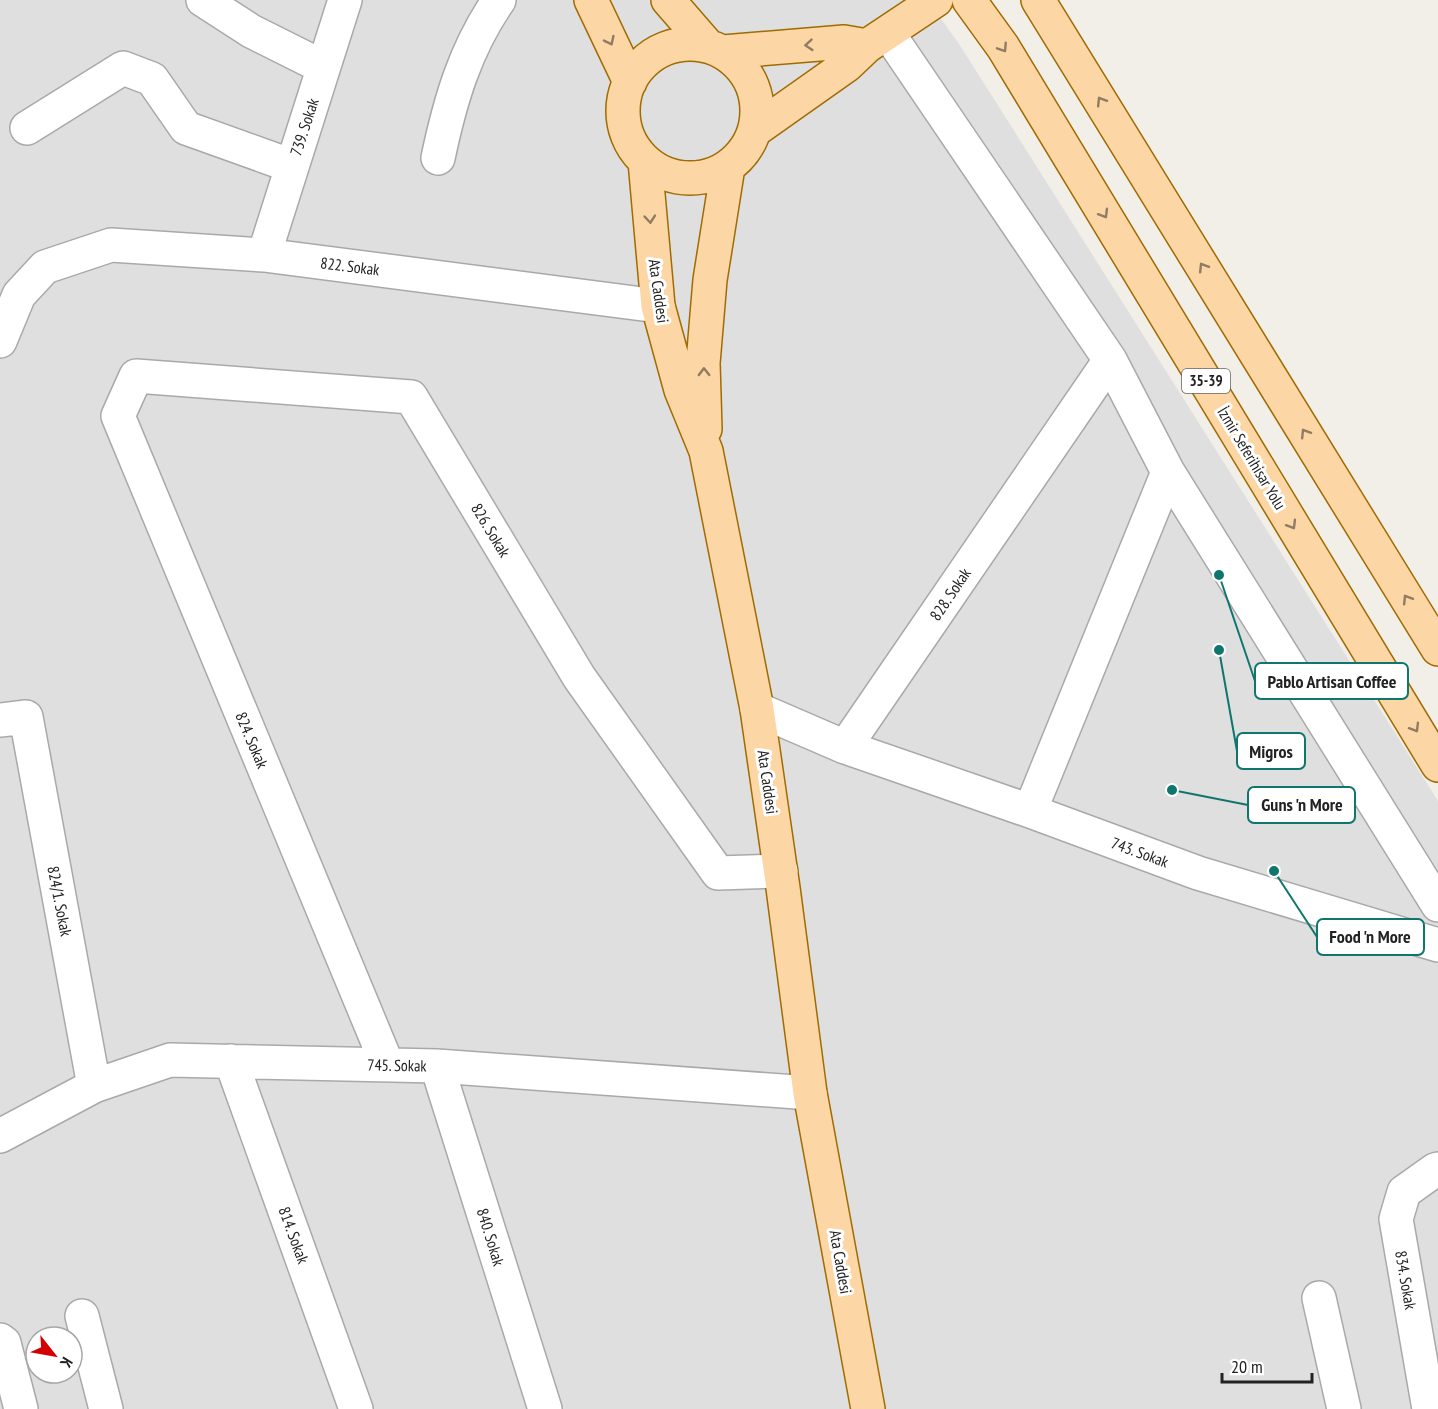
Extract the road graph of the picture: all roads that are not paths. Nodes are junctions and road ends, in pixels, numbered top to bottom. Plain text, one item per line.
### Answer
1 (203, 0) edge
2 (345, 0) edge
3 (499, 0) edge
4 (591, 0) edge
5 (668, 0) edge
6 (936, 0) edge
7 (969, 0) edge
8 (1038, 0) edge
9 (877, 39) junction
10 (716, 49) junction
11 (323, 67) junction
12 (630, 81) junction
13 (27, 128) dead end
14 (755, 130) junction
15 (438, 158) dead end
16 (645, 161) junction
17 (292, 166) junction
18 (728, 167) junction
19 (264, 255) junction
20 (658, 306) junction
21 (0, 340) edge
22 (1110, 360) junction
23 (118, 416) joint
24 (706, 451) junction
25 (1168, 472) junction
26 (1438, 649) edge
27 (757, 709) junction
28 (13, 719) edge
29 (845, 747) junction
30 (1438, 765) edge
31 (1030, 811) junction
32 (781, 870) junction
33 (1438, 905) edge
34 (1438, 945) edge
35 (231, 1061) junction
36 (387, 1064) junction
37 (437, 1066) junction
38 (94, 1086) junction
39 (810, 1093) junction
40 (0, 1136) edge
41 (1438, 1169) edge
42 (1319, 1298) dead end
43 (82, 1316) dead end
44 (0, 1340) edge
45 (1335, 1406) edge
46 (21, 1409) edge
47 (106, 1409) edge
48 (356, 1409) edge
49 (545, 1409) edge
50 (868, 1409) edge
51 (1429, 1409) edge

1 - 11 street
2 - 11 street, 739. Sokak
3 - 15 street
4 -> 12 main road
5 - 10 main road
6 - 9 main road
7 -> 30 main road, İzmir Seferihisar Yolu / 35-39
26 -> 8 main road
9 -> 10 main road
9 - 14 main road
9 - 22 street
10 - 12 main road
10 - 14 main road
11 - 17 street, 739. Sokak
12 - 16 main road
13 - 17 street
14 - 18 main road
16 - 18 main road
16 -> 20 main road, Ata Caddesi
17 - 19 street, 739. Sokak
24 -> 18 main road
19 - 20 street, 822. Sokak
19 - 21 street, 822. Sokak
20 - 24 main road, Ata Caddesi
22 - 25 street
22 - 29 street, 828. Sokak
23 - 32 street, 826. Sokak
23 - 36 street, 824. Sokak
24 - 27 main road, Ata Caddesi
25 - 31 street
25 - 33 street
27 - 29 street
27 - 32 main road, Ata Caddesi
28 - 38 street, 824/1. Sokak
29 - 31 street, 743. Sokak
31 - 34 street, 743. Sokak
32 - 39 main road, Ata Caddesi
35 - 36 street, 745. Sokak
35 - 38 street, 745. Sokak
35 - 48 street, 814. Sokak
36 - 37 street, 745. Sokak
37 - 39 street, 745. Sokak
37 - 49 street, 840. Sokak
38 - 40 street, 745. Sokak
39 - 50 main road, Ata Caddesi
41 - 51 street, 834. Sokak
42 - 45 street
43 - 47 street
44 - 46 street

